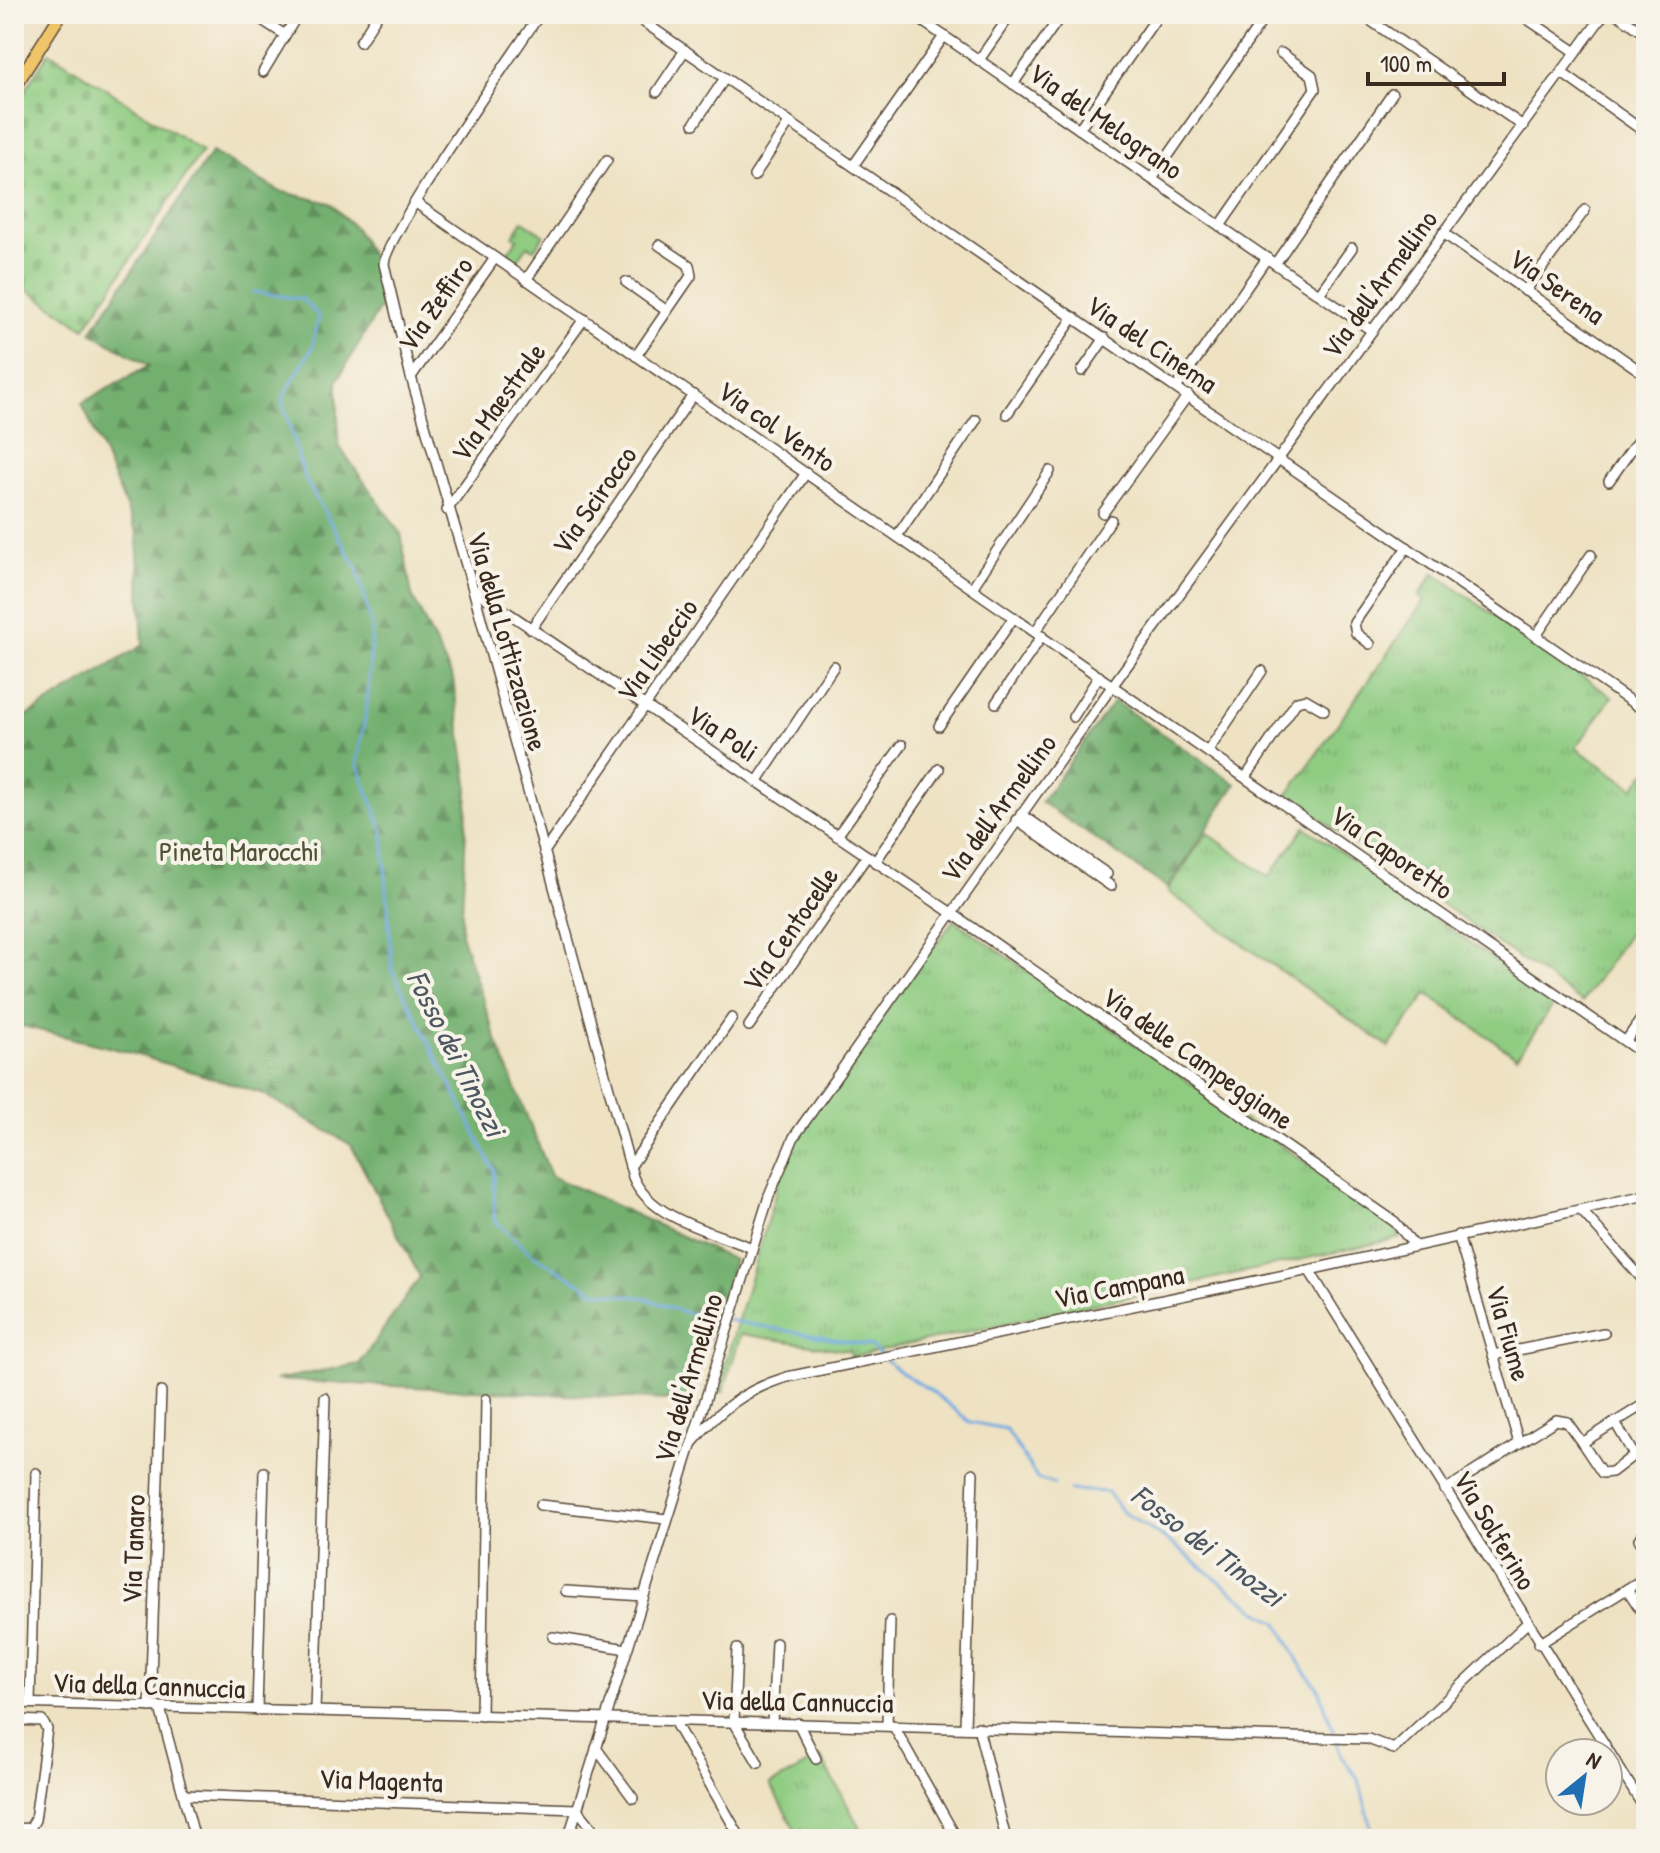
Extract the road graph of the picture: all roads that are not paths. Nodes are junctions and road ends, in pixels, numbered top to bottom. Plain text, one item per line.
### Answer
1 (61, 14) edge
2 (253, 14) edge
3 (298, 14) edge
4 (378, 14) edge
5 (540, 14) edge
6 (632, 14) edge
7 (912, 14) edge
8 (1011, 14) edge
9 (1062, 14) edge
10 (1159, 14) edge
11 (1267, 14) edge
12 (1361, 14) edge
13 (1520, 14) edge
14 (1604, 14) edge
15 (1617, 14) edge
16 (1646, 34) edge
17 (285, 35) junction
18 (944, 36) junction
19 (360, 42) dead end
20 (685, 50) junction
21 (1576, 52) junction
22 (1281, 53) dead end
23 (979, 60) junction
24 (263, 72) dead end
25 (1562, 73) junction
26 (725, 78) junction
27 (1013, 84) junction
28 (14, 88) edge
29 (657, 92) dead end
30 (1392, 94) dead end
31 (789, 123) junction
32 (694, 124) dead end
33 (1523, 126) junction
34 (1079, 129) junction
35 (1646, 133) edge
36 (607, 160) dead end
37 (853, 166) junction
38 (754, 176) dead end
39 (1152, 179) junction
40 (416, 203) junction
41 (1585, 210) dead end
42 (1220, 226) junction
43 (1443, 233) junction
44 (659, 245) dead end
45 (1352, 248) dead end
46 (495, 258) junction
47 (1271, 261) junction
48 (526, 280) junction
49 (626, 282) dead end
50 (1525, 291) junction
51 (1319, 294) junction
52 (667, 311) junction
53 (1074, 317) junction
54 (584, 319) junction
55 (1371, 330) junction
56 (1105, 338) junction
57 (636, 356) junction
58 (1082, 371) dead end
59 (1646, 375) edge
60 (411, 377) junction
61 (1177, 387) junction
62 (693, 395) junction
63 (1188, 395) junction
64 (1007, 414) dead end
65 (976, 420) dead end
66 (1646, 429) edge
67 (1280, 459) junction
68 (1050, 471) dead end
69 (806, 473) junction
70 (1609, 481) dead end
71 (447, 510) junction
72 (897, 536) junction
73 (1407, 547) junction
74 (1591, 555) dead end
75 (972, 588) junction
76 (473, 589) junction
77 (1014, 617) junction
78 (531, 629) junction
79 (1039, 634) junction
80 (1536, 636) junction
81 (1370, 644) dead end
82 (834, 666) dead end
83 (1262, 671) dead end
84 (1099, 676) junction
85 (1113, 685) junction
86 (996, 703) dead end
87 (644, 706) junction
88 (1324, 710) dead end
89 (1646, 712) edge
90 (1073, 717) dead end
91 (939, 726) dead end
92 (902, 745) dead end
93 (1208, 751) junction
94 (939, 769) dead end
95 (1246, 777) junction
96 (757, 782) junction
97 (1018, 817) junction
98 (837, 836) junction
99 (544, 852) junction
100 (871, 859) junction
101 (1107, 874) dead end
102 (1111, 886) dead end
103 (950, 912) junction
104 (1646, 1012) edge
105 (732, 1018) dead end
106 (749, 1026) dead end
107 (1626, 1041) junction
108 (1646, 1056) edge
109 (630, 1167) junction
110 (1646, 1195) edge
111 (1581, 1210) junction
112 (1458, 1235) junction
113 (1414, 1245) junction
114 (752, 1248) junction
115 (1309, 1270) junction
116 (1645, 1282) edge
117 (1604, 1333) dead end
118 (1493, 1355) junction
119 (161, 1392) dead end
120 (325, 1398) dead end
121 (486, 1399) dead end
122 (1646, 1403) edge
123 (1615, 1422) junction
124 (1519, 1443) junction
125 (1582, 1443) junction
126 (689, 1448) junction
127 (264, 1472) dead end
128 (36, 1473) dead end
129 (973, 1473) dead end
130 (1445, 1490) junction
131 (540, 1505) dead end
132 (667, 1519) junction
133 (1646, 1529) edge
134 (1646, 1552) edge
135 (1646, 1577) edge
136 (1627, 1589) junction
137 (566, 1591) dead end
138 (643, 1596) junction
139 (1646, 1618) edge
140 (890, 1621) dead end
141 (1526, 1624) junction
142 (553, 1637) dead end
143 (776, 1643) dead end
144 (1539, 1644) junction
145 (627, 1649) junction
146 (737, 1649) dead end
147 (14, 1703) edge
148 (30, 1703) junction
149 (155, 1708) junction
150 (257, 1710) junction
151 (315, 1711) junction
152 (481, 1716) junction
153 (605, 1719) junction
154 (14, 1720) edge
155 (674, 1721) junction
156 (734, 1722) junction
157 (772, 1723) junction
158 (798, 1723) junction
159 (890, 1725) junction
160 (965, 1727) junction
161 (978, 1727) junction
162 (596, 1748) junction
163 (816, 1759) dead end
164 (758, 1763) dead end
165 (184, 1795) junction
166 (633, 1798) dead end
167 (577, 1809) junction
168 (1646, 1811) edge
169 (14, 1829) edge
170 (195, 1839) edge
171 (568, 1839) edge
172 (601, 1839) edge
173 (741, 1839) edge
174 (957, 1839) edge
175 (1006, 1839) edge

1 - 28 main road
2 - 17 street
3 - 17 street
4 - 19 street
5 - 40 street, Via della Lottizzazione
6 - 20 street, Via del Cinema
7 - 18 street, Via del Melograno
8 - 23 street
9 - 27 street
10 - 34 street
11 - 39 street
12 - 33 street
13 - 21 street
14 - 21 street, Via dell'Armellino
15 - 16 street
17 - 24 street
18 - 23 street, Via del Melograno
18 - 37 street
20 - 26 street, Via del Cinema
20 - 29 street
21 - 25 street, Via dell'Armellino
22 - 42 street
23 - 27 street, Via del Melograno
25 - 33 street, Via dell'Armellino
25 - 35 street
26 - 31 street, Via del Cinema
26 - 32 street
27 - 34 street, Via del Melograno
30 - 47 street
31 - 37 street, Via del Cinema
31 - 38 street
33 - 43 street, Via dell'Armellino
34 - 39 street, Via del Melograno
36 - 48 street
37 - 53 street, Via del Cinema
39 - 42 street, Via del Melograno
40 - 46 street, Via col Vento
40 - 60 street, Via della Lottizzazione
41 - 50 street
42 - 47 street, Via del Melograno
43 - 50 street, Via Serena
43 - 55 street, Via dell'Armellino
44 - 52 street
45 - 51 street
46 - 48 street, Via col Vento
46 - 60 street, Via Zeffiro
47 - 51 street, Via del Melograno
47 - 61 street
48 - 54 street, Via col Vento
49 - 52 street
50 - 59 street, Via Serena
51 - 55 street, Via del Melograno
52 - 57 street
53 - 56 street, Via del Cinema
53 - 64 street
54 - 57 street, Via col Vento
54 - 71 street, Via Maestrale
55 - 67 street, Via dell'Armellino
56 - 58 street
56 - 61 street, Via del Cinema
57 - 62 street, Via col Vento
60 - 71 street, Via della Lottizzazione
61 - 63 street, Via del Cinema
62 - 69 street, Via col Vento
62 - 78 street, Via Scirocco
63 - 67 street, Via del Cinema
63 - 79 street
65 - 72 street
66 - 70 street
67 - 73 street, Via del Cinema
67 - 85 street, Via dell'Armellino
68 - 75 street
69 - 72 street, Via col Vento
69 - 87 street, Via Libeccio
71 - 76 street, Via della Lottizzazione
72 - 75 street, Via col Vento
73 - 80 street, Via del Cinema
73 - 81 street
74 - 80 street
75 - 77 street, Via col Vento
76 - 78 street, Via Poli
76 - 99 street, Via della Lottizzazione
77 - 79 street, Via col Vento
77 - 91 street
78 - 87 street, Via Poli
79 - 84 street, Via col Vento
79 - 86 street
80 - 89 street, Via del Cinema
82 - 96 street
83 - 93 street
84 - 85 street, Via col Vento
84 - 90 street
85 - 93 street, Via Caporetto
85 - 97 street, Via dell'Armellino
87 - 96 street, Via Poli
87 - 99 street, Via Libeccio
88 - 95 street
92 - 98 street
93 - 95 street, Via Caporetto
94 - 100 street, Via Centocelle
95 - 107 street, Via Caporetto
96 - 98 street, Via Poli
97 - 101 street
97 - 102 street
97 - 103 street, Via dell'Armellino
98 - 100 street, Via Poli
99 - 109 street, Via della Lottizzazione
100 - 103 street, Via Poli
100 - 106 street, Via Centocelle
103 - 113 street, Via delle Campeggiane
103 - 114 street, Via dell'Armellino
104 - 107 street
105 - 109 street
107 - 108 street, Via Caporetto
109 - 114 street, Via della Lottizzazione
110 - 111 street, Via Campana
111 - 112 street, Via Campana
111 - 116 street
112 - 113 street, Via Campana
112 - 118 street, Via Fiume
113 - 115 street, Via Campana
114 - 126 street, Via dell'Armellino
115 - 126 street, Via Campana
115 - 130 street, Via Solferino
117 - 118 street
118 - 124 street, Via Fiume
119 - 149 street, Via Tanaro
120 - 151 street
121 - 152 street
122 - 123 street
123 - 125 street
123 - 125 street
124 - 125 street
124 - 130 street
126 - 132 street, Via dell'Armellino
127 - 150 street
128 - 148 street
129 - 160 street
130 - 141 street, Via Solferino
131 - 132 street
132 - 138 street, Via dell'Armellino
133 - 134 street
135 - 136 street
136 - 139 street
136 - 144 street
137 - 138 street
138 - 145 street, Via dell'Armellino
140 - 159 street
141 - 144 street, Via Solferino
141 - 161 street, Via della Cannuccia
142 - 145 street
143 - 157 street
144 - 168 street, Via Solferino
145 - 153 street, Via dell'Armellino
146 - 156 street
147 - 148 street, Via della Cannuccia
148 - 149 street, Via della Cannuccia
149 - 150 street, Via della Cannuccia
149 - 165 street
150 - 151 street, Via della Cannuccia
151 - 152 street, Via della Cannuccia
152 - 153 street, Via della Cannuccia
153 - 155 street, Via della Cannuccia
153 - 162 street, Via dell'Armellino
154 - 169 street
155 - 156 street, Via della Cannuccia
155 - 173 street
156 - 157 street, Via della Cannuccia
156 - 164 street
157 - 158 street, Via della Cannuccia
158 - 159 street, Via della Cannuccia
158 - 163 street
159 - 160 street, Via della Cannuccia
159 - 174 street
160 - 161 street, Via della Cannuccia
161 - 175 street
162 - 166 street
162 - 167 street, Via dell'Armellino
165 - 167 street, Via Magenta
165 - 170 street
167 - 171 street, Via dell'Armellino
167 - 172 street

